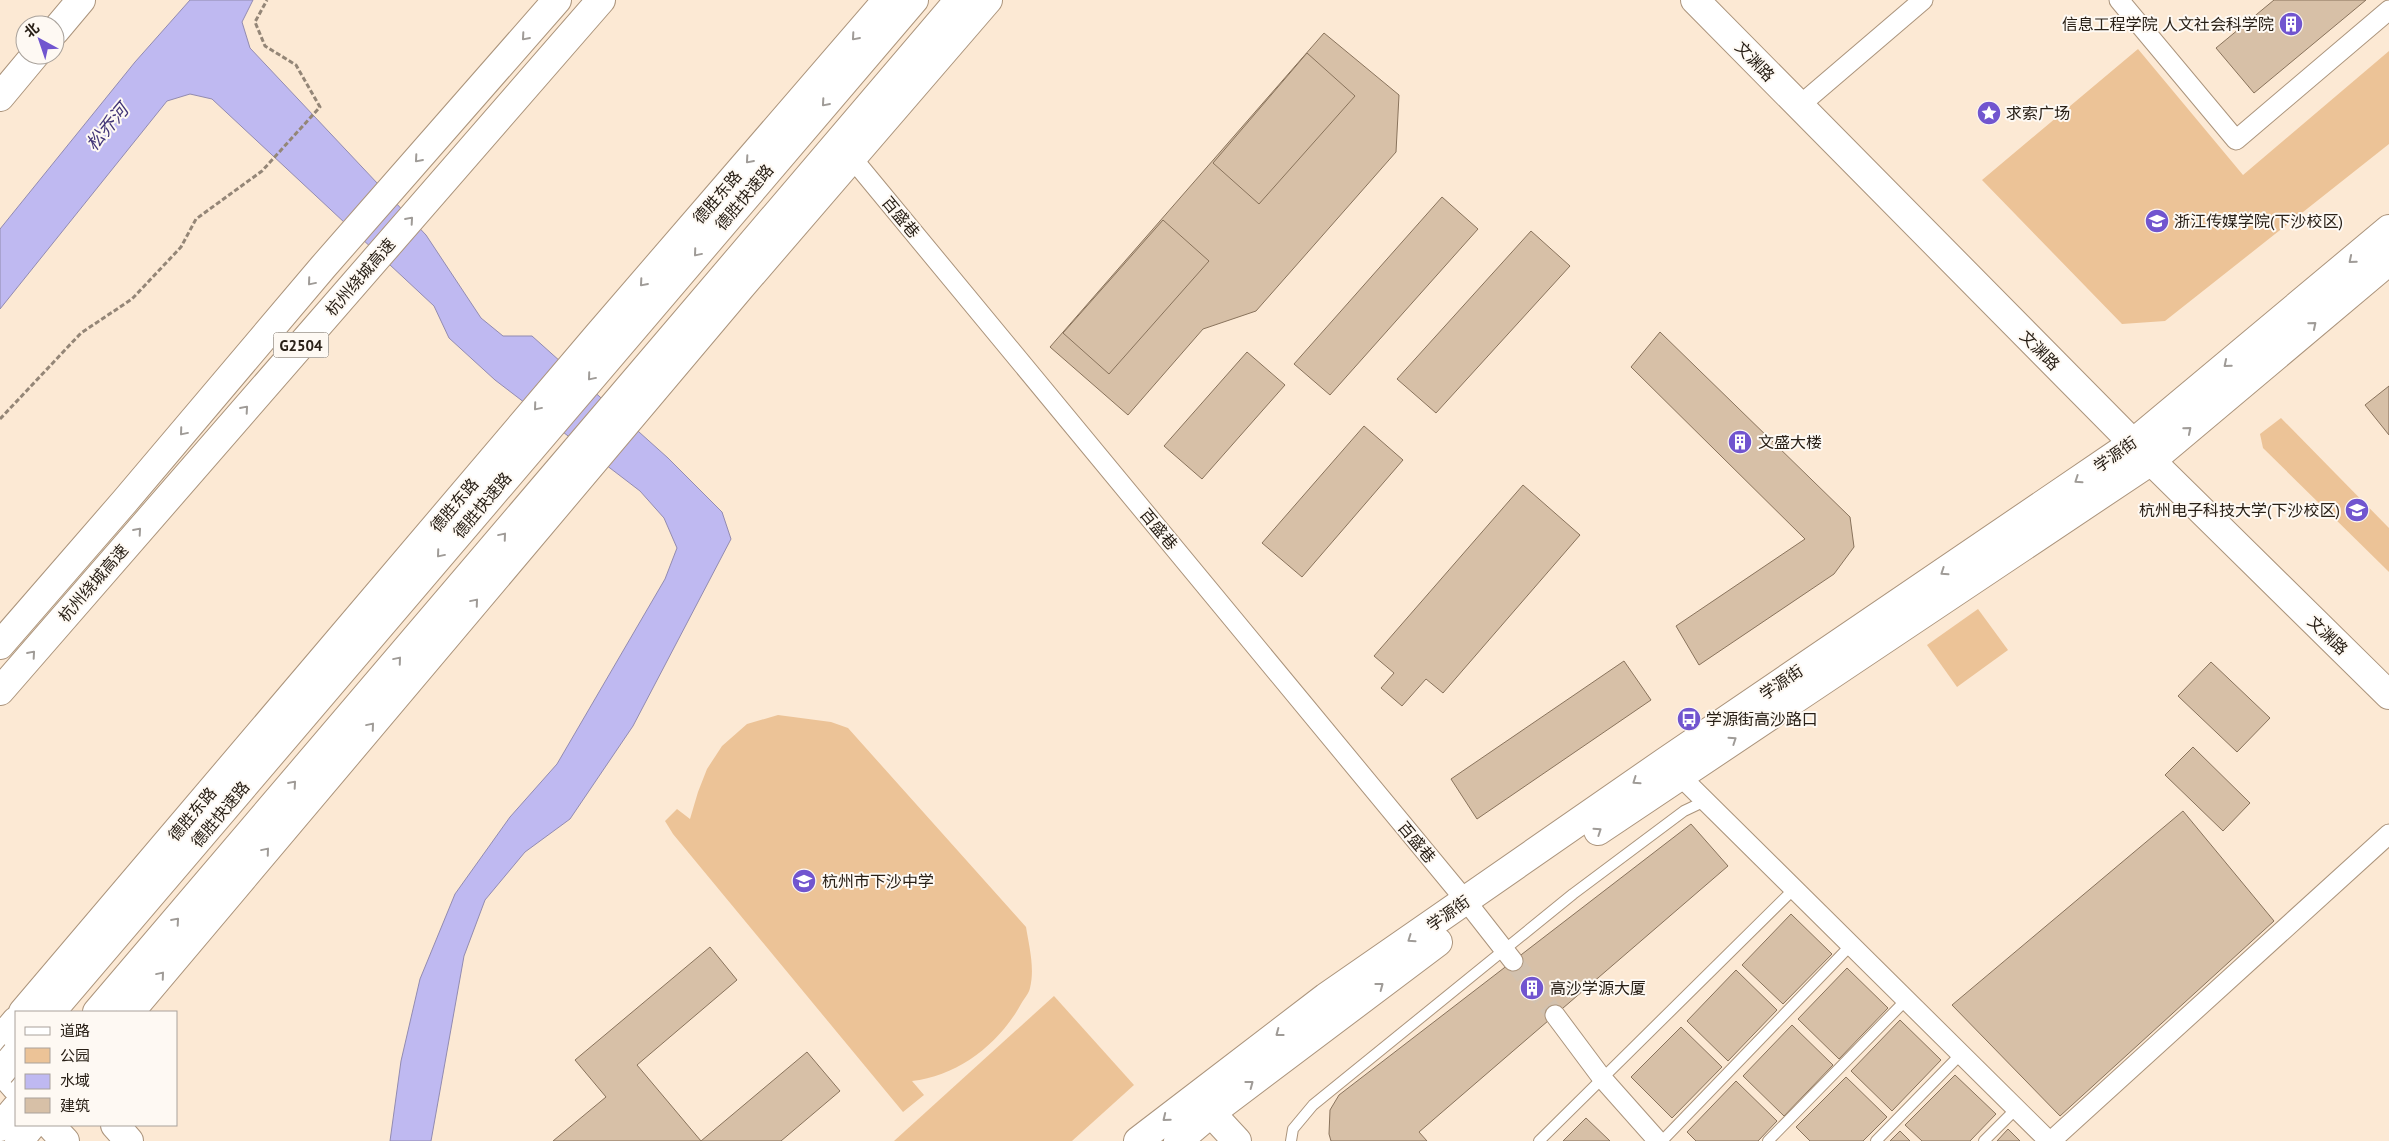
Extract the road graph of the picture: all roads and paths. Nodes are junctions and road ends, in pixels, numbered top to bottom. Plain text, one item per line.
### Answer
1 (81, 0) edge
2 (267, 0) edge
3 (557, 0) edge
4 (601, 0) edge
5 (887, 0) edge
6 (914, 0) edge
7 (959, 0) edge
8 (988, 0) edge
9 (1695, 0) edge
10 (1923, 0) edge
11 (2120, 0) edge
12 (2389, 10) edge
13 (65, 19) edge
14 (27, 65) edge
15 (0, 97) edge
16 (1799, 106) junction
17 (852, 158) junction
18 (2389, 229) edge
19 (2389, 261) edge
20 (0, 419) edge
21 (2142, 452) junction
22 (0, 645) edge
23 (0, 690) edge
24 (2389, 695) edge
25 (1673, 768) junction
26 (1705, 801) junction
27 (2389, 834) edge
28 (1794, 889) junction
29 (1471, 907) junction
30 (1851, 945) junction
31 (1508, 956) junction
32 (1906, 1000) junction
33 (25, 1011) edge
34 (52, 1011) edge
35 (99, 1011) edge
36 (131, 1011) edge
37 (1555, 1015) tunnel mouth
38 (15, 1022) edge
39 (0, 1040) edge
40 (1961, 1054) junction
41 (15, 1055) edge
42 (0, 1071) edge
43 (1602, 1078) junction
44 (15, 1086) edge
45 (1203, 1104) junction
46 (15, 1109) edge
47 (2016, 1109) junction
48 (31, 1126) edge
49 (51, 1126) edge
50 (116, 1126) edge
51 (0, 1127) edge
52 (19, 1141) edge
53 (65, 1141) edge
54 (129, 1141) edge
55 (1138, 1141) edge
56 (1178, 1141) edge
57 (1237, 1141) edge
58 (1291, 1141) edge
59 (1539, 1141) edge
60 (1658, 1141) edge
61 (1662, 1141) edge
62 (1768, 1141) edge
63 (1876, 1141) edge
64 (1984, 1141) edge
65 (2050, 1141) edge

1 - 13 main road
2 - 20 path
3 -> 22 main road, 杭州绕城高速 / G2504
23 -> 4 main road, 杭州绕城高速 / G2504
5 -> 33 main road, 德胜东路
6 -> 34 main road, 德胜快速路
35 -> 7 main road
8 - 17 main road
9 - 16 main road, 文渊路
10 - 16 street
11 - 12 street
14 - 15 main road
16 - 21 main road, 文渊路
17 - 29 street, 百盛巷
36 -> 17 main road
18 -> 21 main road, 学源街
21 -> 19 main road, 学源街
21 - 24 main road, 文渊路
21 - 25 main road, 学源街
25 - 26 street
25 - 29 main road, 学源街
26 - 28 street
26 - 31 lane
27 - 65 street
28 - 30 street
28 - 43 lane
29 - 31 street, 百盛巷
29 - 45 main road, 学源街
30 - 32 street
30 - 61 lane
31 - 58 lane
32 - 40 street
32 - 62 lane
37 - 43 street
38 - 39 main road
40 - 47 street
40 - 63 lane
41 - 42 main road, bridge
42 - 44 main road
43 - 59 lane
43 - 60 street
45 -> 55 main road, 学源街
45 - 56 main road, 学源街
45 - 57 main road
46 - 51 main road
47 - 64 lane
47 - 65 street
48 - 52 main road
49 - 53 main road
50 - 54 main road

